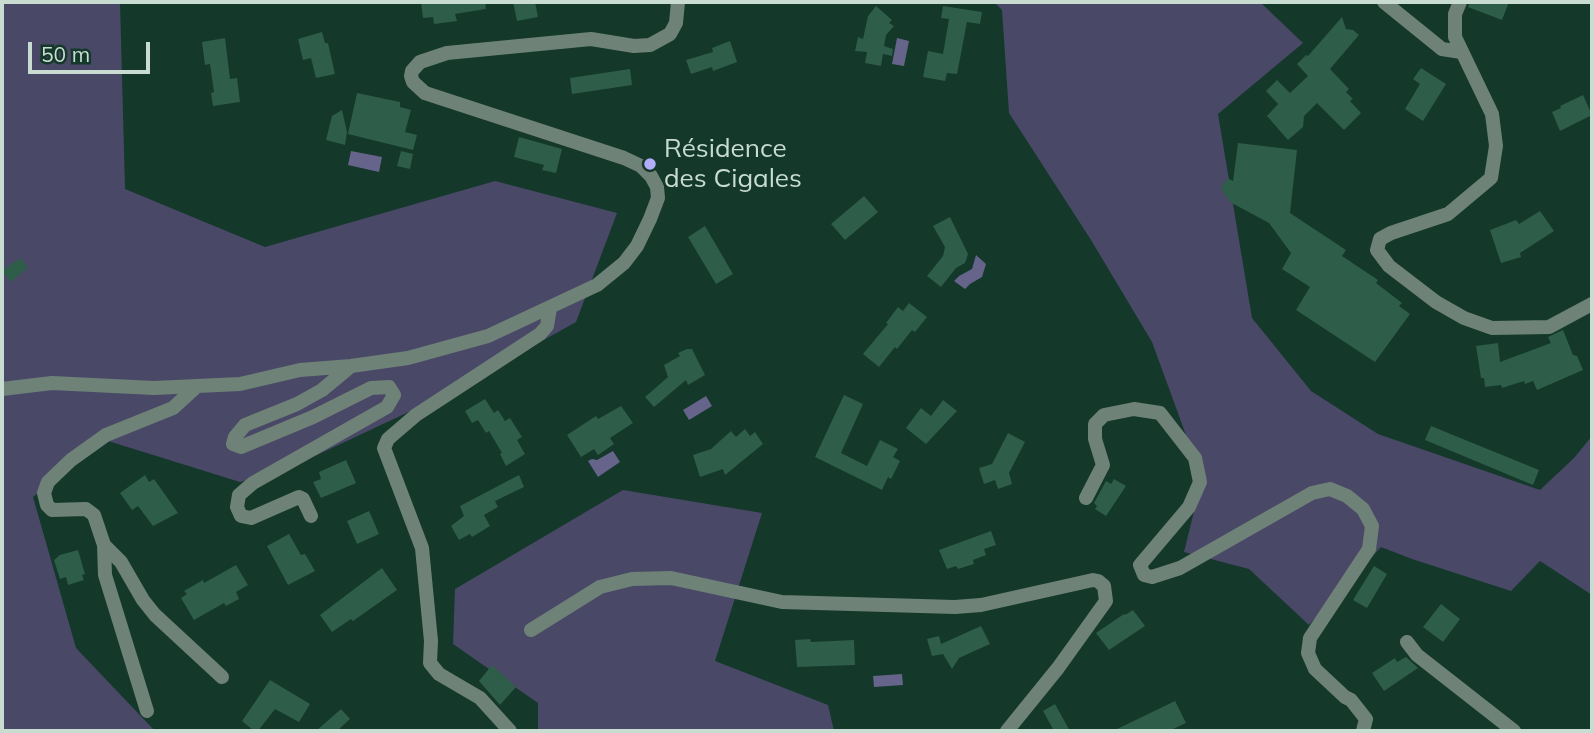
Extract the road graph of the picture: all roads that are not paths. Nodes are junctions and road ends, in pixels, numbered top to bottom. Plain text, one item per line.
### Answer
1 (678, 2) edge
2 (1384, 2) edge
3 (1460, 2) edge
4 (1461, 52) junction
5 (1592, 304) edge
6 (550, 309) junction
7 (351, 366) junction
8 (196, 387) junction
9 (2, 388) edge
10 (1086, 498) dead end
11 (311, 516) dead end
12 (104, 545) junction
13 (531, 631) dead end
14 (1406, 642) dead end
15 (222, 677) dead end
16 (146, 711) dead end
17 (510, 731) edge
18 (1007, 731) edge
19 (1363, 731) edge
20 (1514, 731) edge

1 - 6 street
2 - 4 street
3 - 4 street
4 - 5 street
6 - 7 street
6 - 17 street
7 - 8 street
7 - 11 street
8 - 9 street
8 - 12 street
10 - 19 street
12 - 15 street
12 - 16 street
13 - 18 street
14 - 20 street

